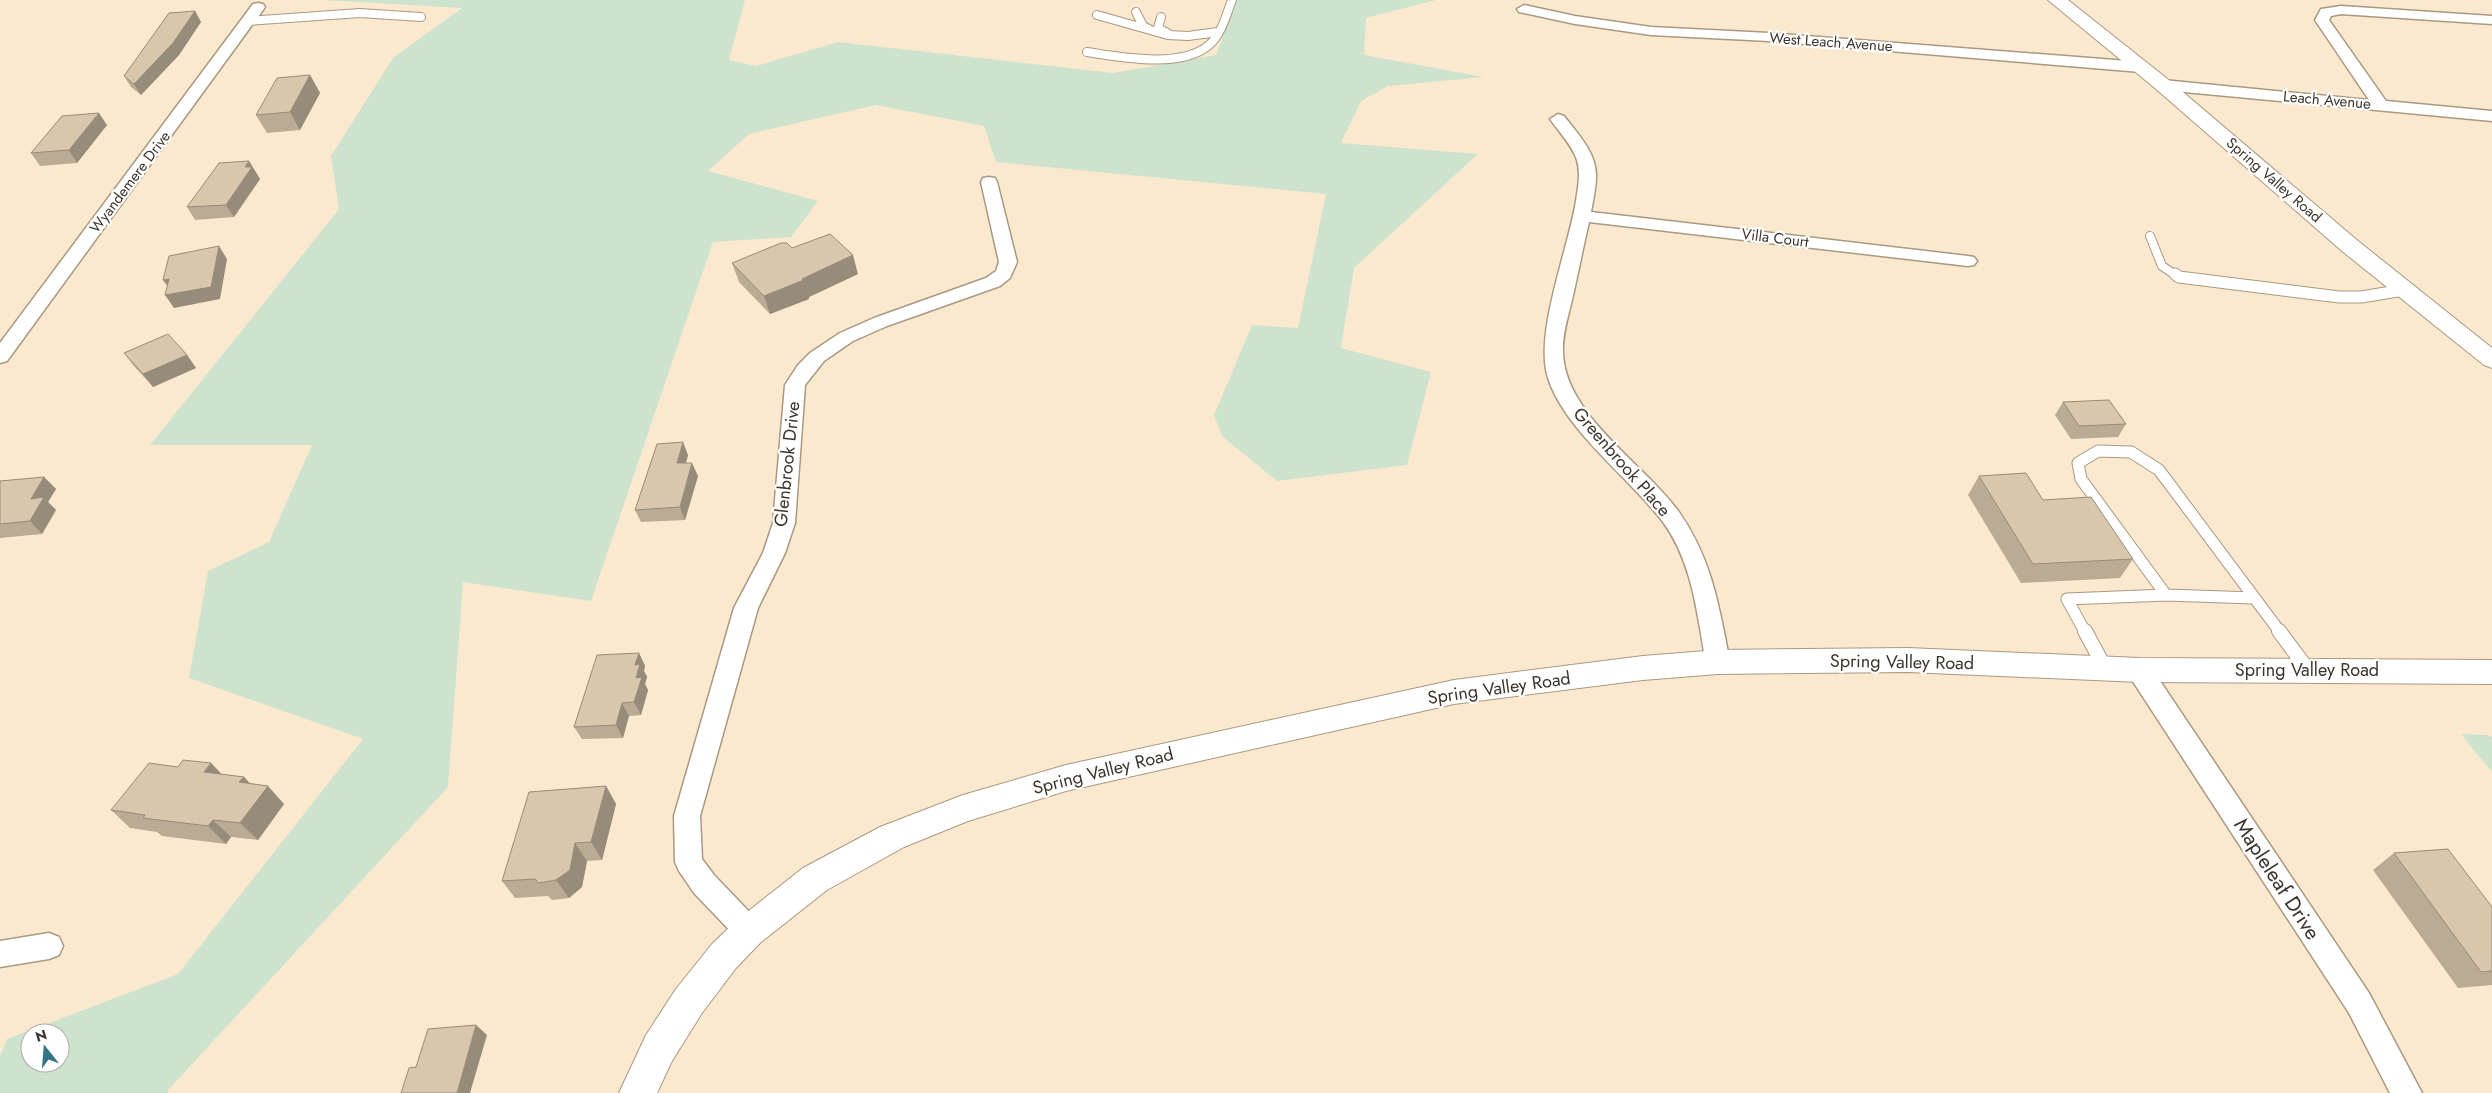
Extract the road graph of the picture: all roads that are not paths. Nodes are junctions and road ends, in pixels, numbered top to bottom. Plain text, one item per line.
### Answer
1 (1232, 0) edge
2 (2057, 0) edge
3 (258, 7) dead end
4 (1524, 9) dead end
5 (1136, 12) dead end
6 (1097, 15) dead end
7 (421, 17) dead end
8 (1161, 17) dead end
9 (2492, 20) edge
10 (248, 22) junction
11 (1218, 32) junction
12 (1172, 36) junction
13 (1087, 52) dead end
14 (2141, 66) junction
15 (2163, 85) junction
16 (2381, 106) junction
17 (2492, 116) edge
18 (1558, 119) dead end
19 (989, 182) dead end
20 (1582, 216) junction
21 (2150, 236) dead end
22 (1968, 261) dead end
23 (2404, 290) junction
24 (0, 357) edge
25 (2492, 360) edge
26 (2166, 595) junction
27 (2254, 598) junction
28 (1718, 662) junction
29 (2105, 668) junction
30 (2139, 670) junction
31 (2308, 670) junction
32 (2492, 672) edge
33 (749, 931) junction
34 (50, 946) dead end
35 (0, 954) edge
36 (638, 1093) edge
37 (2407, 1093) edge

1 - 11 lane
2 - 14 street, Spring Valley Road
3 - 10 street, Wyandemere Drive
4 - 14 street, West Leach Avenue
5 - 12 lane
6 - 12 lane
7 - 10 lane
8 - 12 lane
9 - 16 street
10 - 24 street, Wyandemere Drive
11 - 12 lane
11 - 13 lane
14 - 15 street, Spring Valley Road
15 - 16 street, Leach Avenue
15 - 23 street, Spring Valley Road
16 - 17 street, Leach Avenue
18 - 20 street, Greenbrook Place
19 - 33 street, Glenbrook Drive
20 - 22 street, Villa Court
20 - 28 street, Greenbrook Place
21 - 23 lane
23 - 25 street, Spring Valley Road
26 - 27 lane
26 - 27 lane
26 - 29 lane
27 - 31 lane
28 - 29 street, Spring Valley Road
28 - 33 street, Spring Valley Road
29 - 30 street, Spring Valley Road
30 - 31 street, Spring Valley Road
30 - 37 street, Mapleleaf Drive
31 - 32 street, Spring Valley Road
33 - 36 street, Spring Valley Road
34 - 35 street

